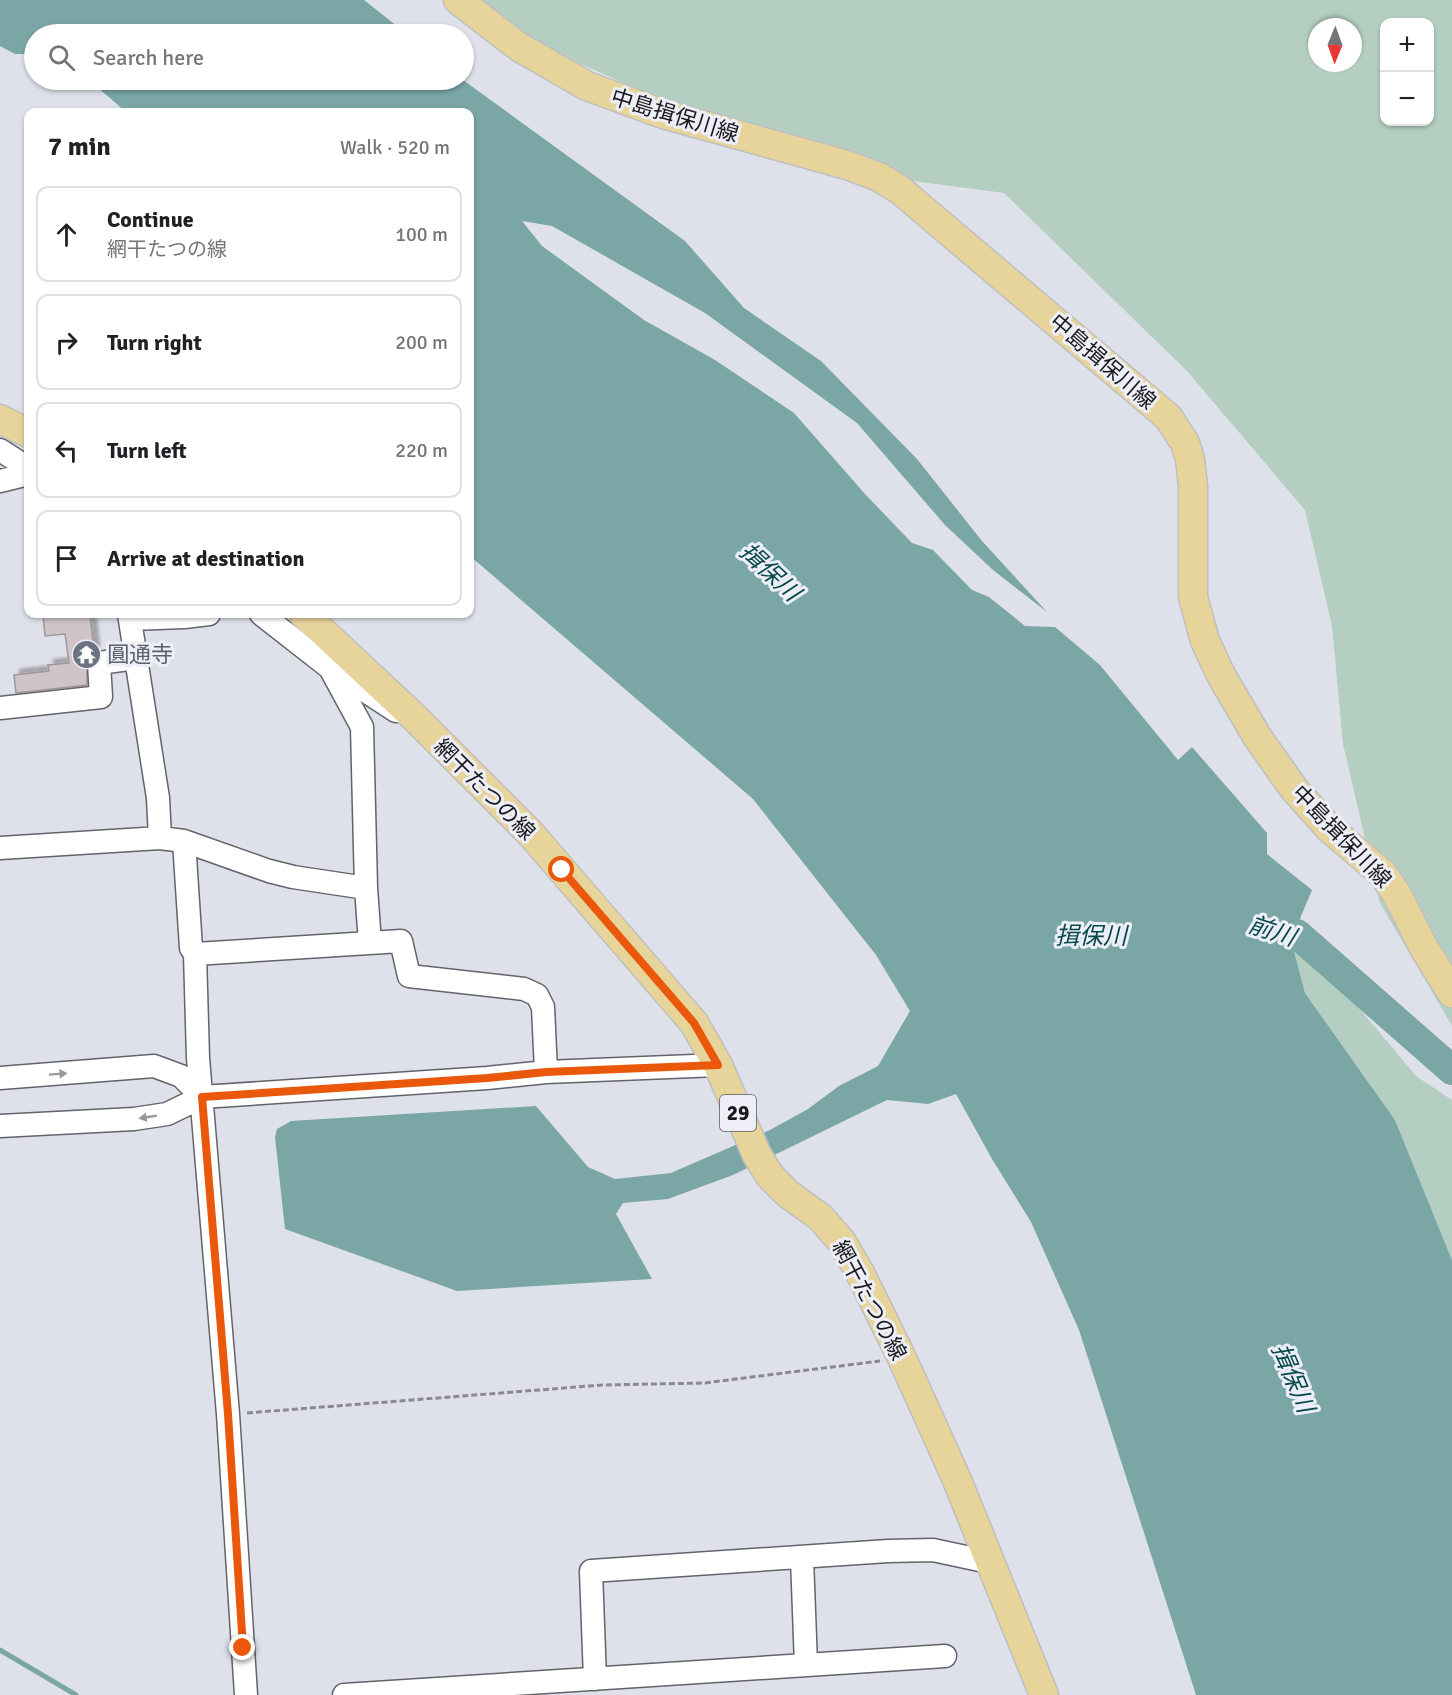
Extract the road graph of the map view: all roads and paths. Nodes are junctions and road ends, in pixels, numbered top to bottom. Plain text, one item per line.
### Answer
1 (458, 0) edge
2 (0, 419) edge
3 (24, 431) edge
4 (0, 450) edge
5 (24, 465) edge
6 (24, 475) edge
7 (0, 481) edge
8 (129, 618) edge
9 (266, 618) edge
10 (308, 618) edge
11 (136, 658) junction
12 (330, 668) junction
13 (0, 708) edge
14 (414, 717) junction
15 (160, 838) junction
16 (184, 841) junction
17 (0, 848) edge
18 (366, 888) junction
19 (370, 943) junction
20 (195, 954) junction
21 (1452, 993) edge
22 (718, 1065) junction
23 (546, 1072) junction
24 (0, 1078) edge
25 (202, 1097) junction
26 (0, 1126) edge
27 (902, 1358) junction
28 (228, 1414) junction
29 (802, 1558) junction
30 (990, 1562) junction
31 (945, 1656) dead end
32 (806, 1665) junction
33 (595, 1678) junction
34 (246, 1695) edge
35 (344, 1695) edge
36 (1044, 1695) edge

1 - 21 main road, 中島揖保川線
2 - 3 main road
4 - 5 street
6 - 7 street
8 - 11 street
9 - 12 street
10 - 14 main road, 網干たつの線 / 29
11 - 13 street
11 - 15 street
12 - 14 street
12 - 18 street
14 - 22 main road, 網干たつの線 / 29
15 - 16 street
15 - 17 street
16 - 18 street
16 - 20 street
18 - 19 street
19 - 20 street
19 - 23 street
20 - 25 street
22 - 23 street
22 - 27 main road, 網干たつの線 / 29
23 - 25 street
24 -> 25 street
25 -> 26 street
25 - 28 street
27 - 28 path
27 - 30 main road, 網干たつの線 / 29
28 - 34 street
29 - 30 street
29 - 32 street
29 - 33 street
30 - 36 main road, 網干たつの線 / 29
31 - 32 street
32 - 33 street
33 - 35 street

